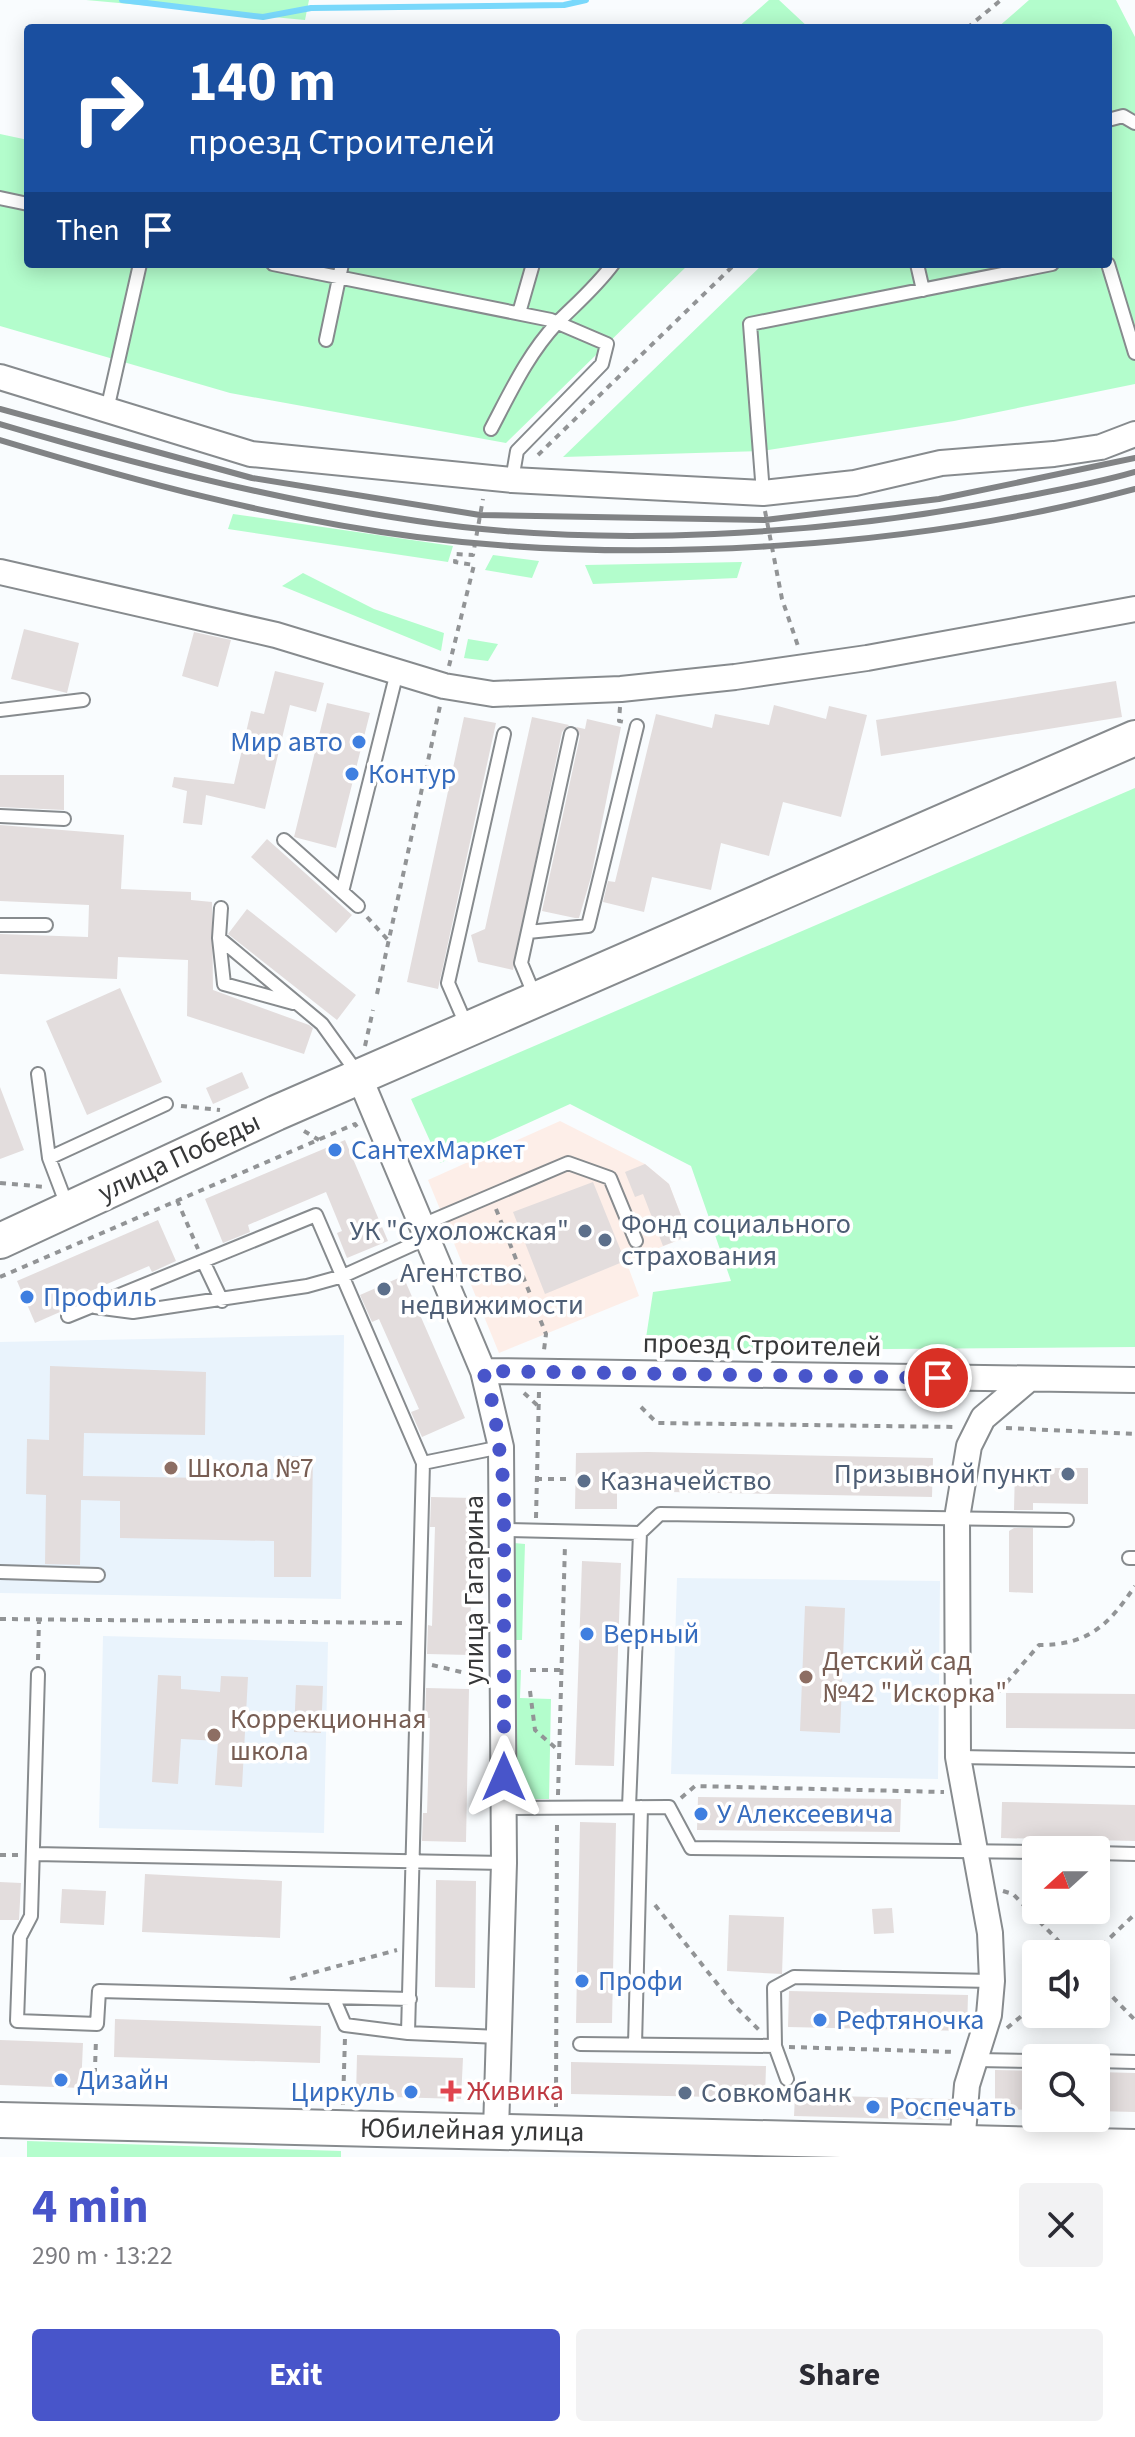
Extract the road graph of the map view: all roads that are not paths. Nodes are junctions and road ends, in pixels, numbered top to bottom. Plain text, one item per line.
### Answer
1 (1112, 119) edge
2 (1135, 123) edge
3 (0, 198) edge
4 (24, 203) edge
5 (139, 268) edge
6 (312, 268) edge
7 (532, 268) edge
8 (610, 268) edge
9 (918, 268) edge
10 (1032, 268) edge
11 (1109, 268) edge
12 (341, 271) edge
13 (923, 290) junction
14 (519, 313) junction
15 (558, 323) junction
16 (326, 340) dead end
17 (1135, 353) edge
18 (0, 377) edge
19 (107, 410) junction
20 (491, 429) dead end
21 (1135, 434) edge
22 (512, 480) junction
23 (763, 493) junction
24 (0, 572) edge
25 (1135, 609) edge
26 (397, 672) junction
27 (83, 700) dead end
28 (0, 710) edge
29 (637, 726) dead end
30 (504, 734) dead end
31 (571, 734) dead end
32 (1135, 738) edge
33 (0, 816) edge
34 (64, 819) dead end
35 (284, 840) dead end
36 (342, 892) junction
37 (358, 906) road end
38 (221, 908) dead end
39 (0, 925) edge
40 (46, 925) dead end
41 (528, 932) junction
42 (219, 938) junction
43 (536, 999) junction
44 (300, 1004) junction
45 (468, 1029) junction
46 (361, 1068) junction
47 (38, 1074) dead end
48 (166, 1104) dead end
49 (49, 1158) junction
50 (64, 1198) junction
51 (424, 1231) junction
52 (0, 1241) edge
53 (636, 1241) dead end
54 (203, 1261) junction
55 (343, 1276) junction
56 (222, 1301) junction
57 (92, 1306) junction
58 (68, 1316) dead end
59 (483, 1371) junction
60 (1029, 1379) junction
61 (1135, 1380) edge
62 (501, 1447) junction
63 (423, 1463) junction
64 (957, 1518) junction
65 (1067, 1520) dead end
66 (504, 1530) junction
67 (640, 1533) junction
68 (0, 1572) edge
69 (98, 1575) dead end
70 (38, 1674) road end
71 (958, 1757) junction
72 (1135, 1760) edge
73 (635, 1807) junction
74 (504, 1808) junction
75 (973, 1851) junction
76 (1022, 1852) edge
77 (1110, 1853) edge
78 (34, 1854) junction
79 (1135, 1854) edge
80 (413, 1860) junction
81 (504, 1863) junction
82 (992, 1981) junction
83 (333, 1997) junction
84 (410, 1999) junction
85 (408, 2033) junction
86 (499, 2037) junction
87 (580, 2044) dead end
88 (635, 2045) junction
89 (775, 2046) junction
90 (978, 2057) junction
91 (1022, 2060) edge
92 (1110, 2061) edge
93 (1135, 2062) edge
94 (787, 2079) dead end
95 (0, 2120) edge
96 (496, 2131) junction
97 (704, 2146) edge
98 (1135, 2147) edge
99 (962, 2149) edge

1 - 2 lane
3 - 4 lane
5 - 19 lane
6 - 12 lane
7 - 14 lane
8 - 15 lane
9 - 13 lane
10 - 13 lane
11 - 17 lane
12 - 14 lane
12 - 16 lane
13 - 23 lane
14 - 15 lane
15 - 20 lane
15 - 22 lane
18 - 19 street
19 - 22 street
21 - 23 street
22 - 23 street
24 - 26 street
25 - 26 street
26 - 36 lane
27 - 28 lane
29 - 41 lane
30 - 45 lane
31 - 41 lane
32 - 43 street, улица Победы
33 - 34 lane
35 - 36 lane
36 - 37 lane
38 - 42 lane
39 - 40 lane
41 - 43 lane
42 - 44 lane
42 - 44 lane
43 - 45 street, улица Победы
44 - 46 lane
45 - 46 street, улица Победы
46 - 50 street, улица Победы
46 - 51 street, улица Гагарина
47 - 49 lane
48 - 49 lane
49 - 50 lane
50 - 52 street, улица Победы
51 - 53 lane
51 - 55 lane
51 - 59 street, улица Гагарина
54 - 55 lane
54 - 56 lane
54 - 57 lane
55 - 56 lane
55 - 63 lane
56 - 57 lane
57 - 58 lane
59 - 60 street, проезд Строителей
59 - 62 street, улица Гагарина
60 - 61 street, проезд Строителей
60 - 64 street
62 - 63 lane
62 - 66 street, улица Гагарина
63 - 80 lane
64 - 65 lane
64 - 67 lane
64 - 71 street
66 - 67 lane
66 - 74 street, улица Гагарина
67 - 73 lane
68 - 69 lane
70 - 78 lane
71 - 72 lane
71 - 75 street
73 - 74 lane
73 - 75 lane
73 - 88 lane
74 - 81 street, улица Гагарина
75 - 76 lane
75 - 82 street
77 - 79 lane
78 - 80 lane
78 - 83 lane
80 - 81 lane
80 - 84 lane
81 - 86 street, улица Гагарина
82 - 89 lane
82 - 90 street
83 - 84 lane
83 - 85 lane
84 - 85 lane
85 - 86 lane
86 - 96 street, улица Гагарина
87 - 88 lane
88 - 89 lane
89 - 94 lane
90 - 91 lane
90 - 99 street
92 - 93 lane
95 - 96 street, Юбилейная улица
96 - 97 street, Юбилейная улица
97 - 99 street, Юбилейная улица
98 - 99 street, Юбилейная улица

